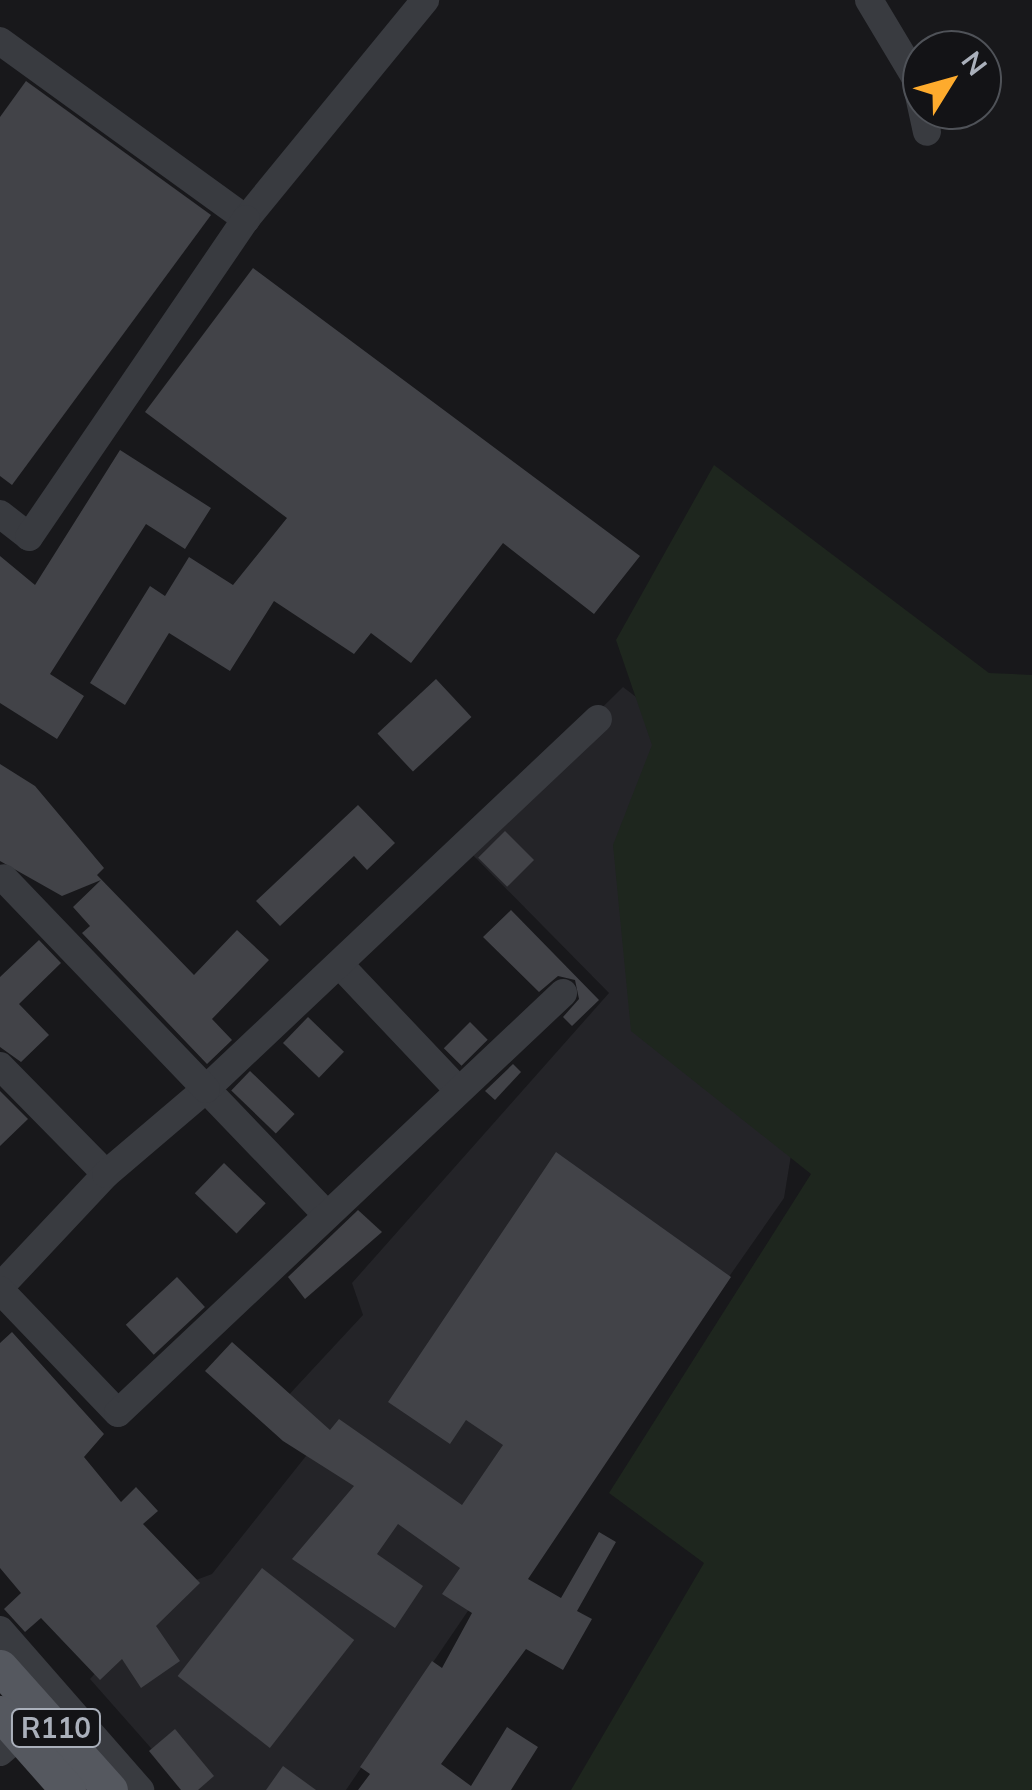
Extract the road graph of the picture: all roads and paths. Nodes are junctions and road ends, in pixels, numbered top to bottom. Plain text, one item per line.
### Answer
1 (424, 0) edge
2 (869, 0) edge
3 (0, 41) edge
4 (926, 132) dead end
5 (246, 219) junction
6 (0, 514) edge
7 (598, 719) dead end
8 (4, 878) dead end
9 (340, 965) junction
10 (562, 993) dead end
11 (0, 1066) edge
12 (206, 1089) junction
13 (459, 1090) junction
14 (106, 1174) junction
15 (327, 1215) junction
16 (0, 1289) edge
17 (0, 1630) edge
18 (0, 1667) edge
19 (55, 1691) junction
20 (0, 1714) edge
21 (0, 1728) edge
22 (0, 1752) edge
23 (68, 1790) edge
24 (110, 1790) edge
25 (140, 1790) edge

1 - 5 street
2 - 4 street
3 - 5 street
5 - 6 street
7 - 9 street
8 - 12 street
9 - 12 street
9 - 13 street
10 - 13 street
11 - 14 street
12 - 14 street
12 - 15 street
13 - 15 street
14 - 16 street
15 - 16 street
17 - 19 street
18 - 24 main road, R110, bridge
19 - 21 street
19 - 22 street
19 - 25 street
20 - 23 main road, R110, bridge

